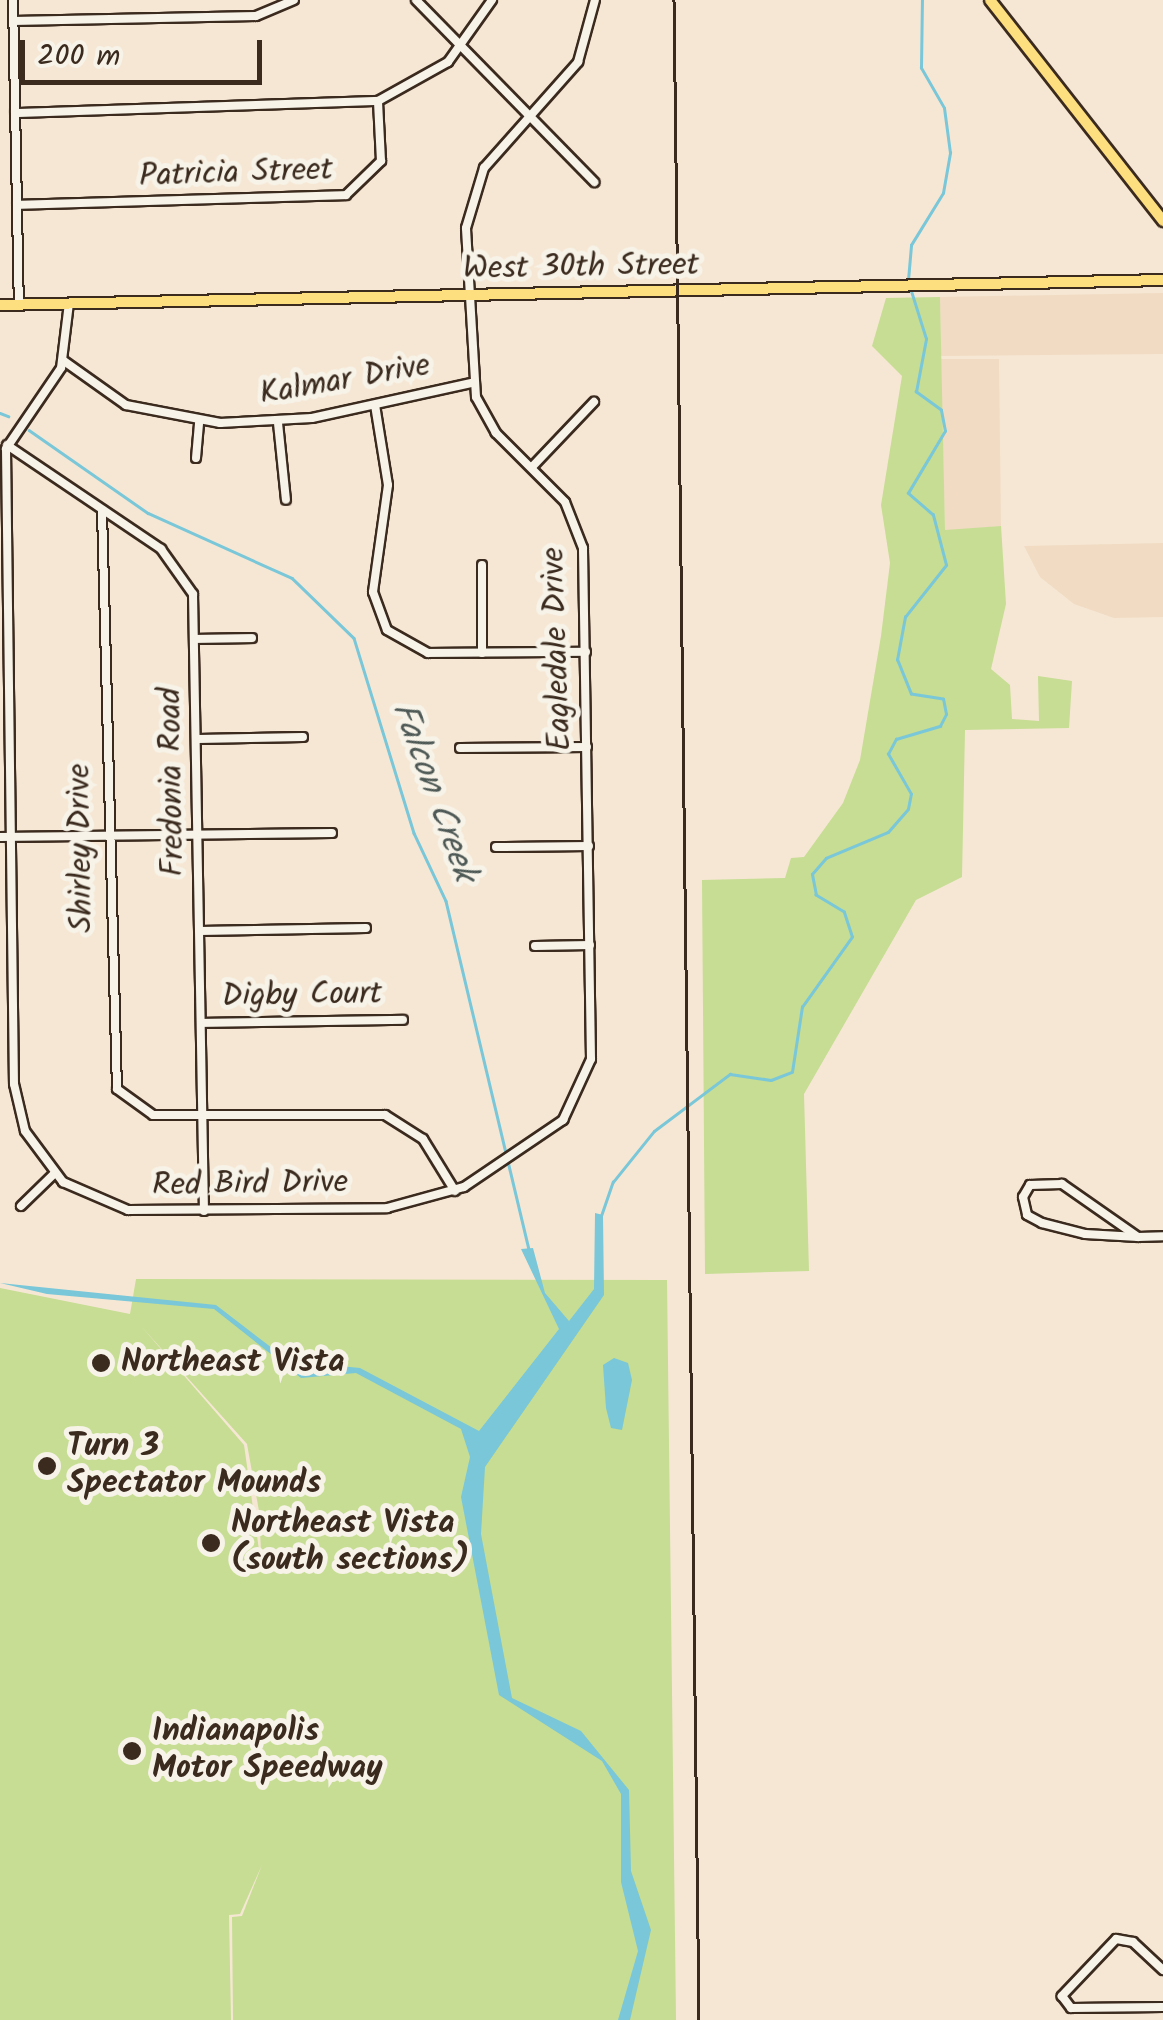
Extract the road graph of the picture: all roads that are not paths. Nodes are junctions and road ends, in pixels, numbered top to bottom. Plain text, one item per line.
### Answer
1 (12, 0) edge
2 (294, 0) edge
3 (416, 0) edge
4 (492, 0) edge
5 (595, 0) edge
6 (990, 0) edge
7 (13, 21) junction
8 (459, 51) junction
9 (378, 101) junction
10 (15, 113) junction
11 (529, 119) junction
12 (594, 182) dead end
13 (17, 205) junction
14 (1163, 220) edge
15 (1163, 280) edge
16 (466, 295) junction
17 (19, 304) junction
18 (69, 304) junction
19 (0, 305) edge
20 (64, 361) junction
21 (472, 383) junction
22 (594, 402) dead end
23 (375, 405) junction
24 (199, 422) junction
25 (278, 423) junction
26 (7, 445) junction
27 (196, 458) dead end
28 (532, 467) junction
29 (286, 500) dead end
30 (102, 510) junction
31 (482, 566) dead end
32 (252, 638) dead end
33 (196, 639) junction
34 (586, 652) junction
35 (482, 653) junction
36 (303, 738) dead end
37 (198, 739) junction
38 (587, 746) junction
39 (460, 748) dead end
40 (332, 833) dead end
41 (199, 834) junction
42 (107, 836) junction
43 (11, 837) junction
44 (0, 838) edge
45 (588, 846) junction
46 (496, 847) dead end
47 (366, 928) dead end
48 (200, 931) junction
49 (535, 946) dead end
50 (590, 946) junction
51 (402, 1020) dead end
52 (201, 1022) junction
53 (202, 1114) junction
54 (54, 1174) junction
55 (454, 1191) junction
56 (21, 1206) dead end
57 (204, 1211) junction
58 (1138, 1236) junction
59 (1163, 1236) edge
60 (1163, 1970) edge
61 (1163, 2007) edge

1 - 7 street
2 - 7 street
3 - 8 street
4 - 8 street
5 - 11 street, Eagledale Drive
6 - 14 main road
7 - 10 street
8 - 9 street
8 - 11 street
9 - 10 street
9 - 13 street, Patricia Street
10 - 13 street
11 - 12 street
11 - 16 street, Eagledale Drive
13 - 17 street
15 - 16 main road, West 30th Street
16 - 18 main road, West 30th Street
16 - 21 street, Eagledale Drive
17 - 18 main road, West 30th Street
17 - 19 main road, West 30th Street
18 - 20 street
20 - 24 street, Kalmar Drive
20 - 26 street
21 - 23 street, Kalmar Drive
21 - 28 street, Eagledale Drive
22 - 28 street
23 - 25 street, Kalmar Drive
23 - 35 street
24 - 25 street, Kalmar Drive
24 - 27 street
25 - 29 street
26 - 30 street, Fredonia Road
26 - 43 street
28 - 34 street, Eagledale Drive
30 - 33 street, Fredonia Road
30 - 42 street, Shirley Drive
31 - 35 street
32 - 33 street
33 - 37 street, Fredonia Road
34 - 35 street
34 - 38 street, Eagledale Drive
36 - 37 street
37 - 41 street, Fredonia Road
38 - 39 street
38 - 45 street, Eagledale Drive
40 - 41 street
41 - 42 street
41 - 48 street, Fredonia Road
42 - 43 street
42 - 53 street, Shirley Drive
43 - 44 street
43 - 54 street
45 - 46 street
45 - 50 street, Eagledale Drive
47 - 48 street
48 - 52 street, Fredonia Road
49 - 50 street
50 - 55 street, Eagledale Drive
51 - 52 street, Digby Court
52 - 53 street, Fredonia Road
53 - 55 street, Shirley Drive
53 - 57 street, Fredonia Road
54 - 56 street
54 - 57 street, Red Bird Drive
55 - 57 street, Red Bird Drive
58 - 58 street
58 - 59 street
60 - 61 street

